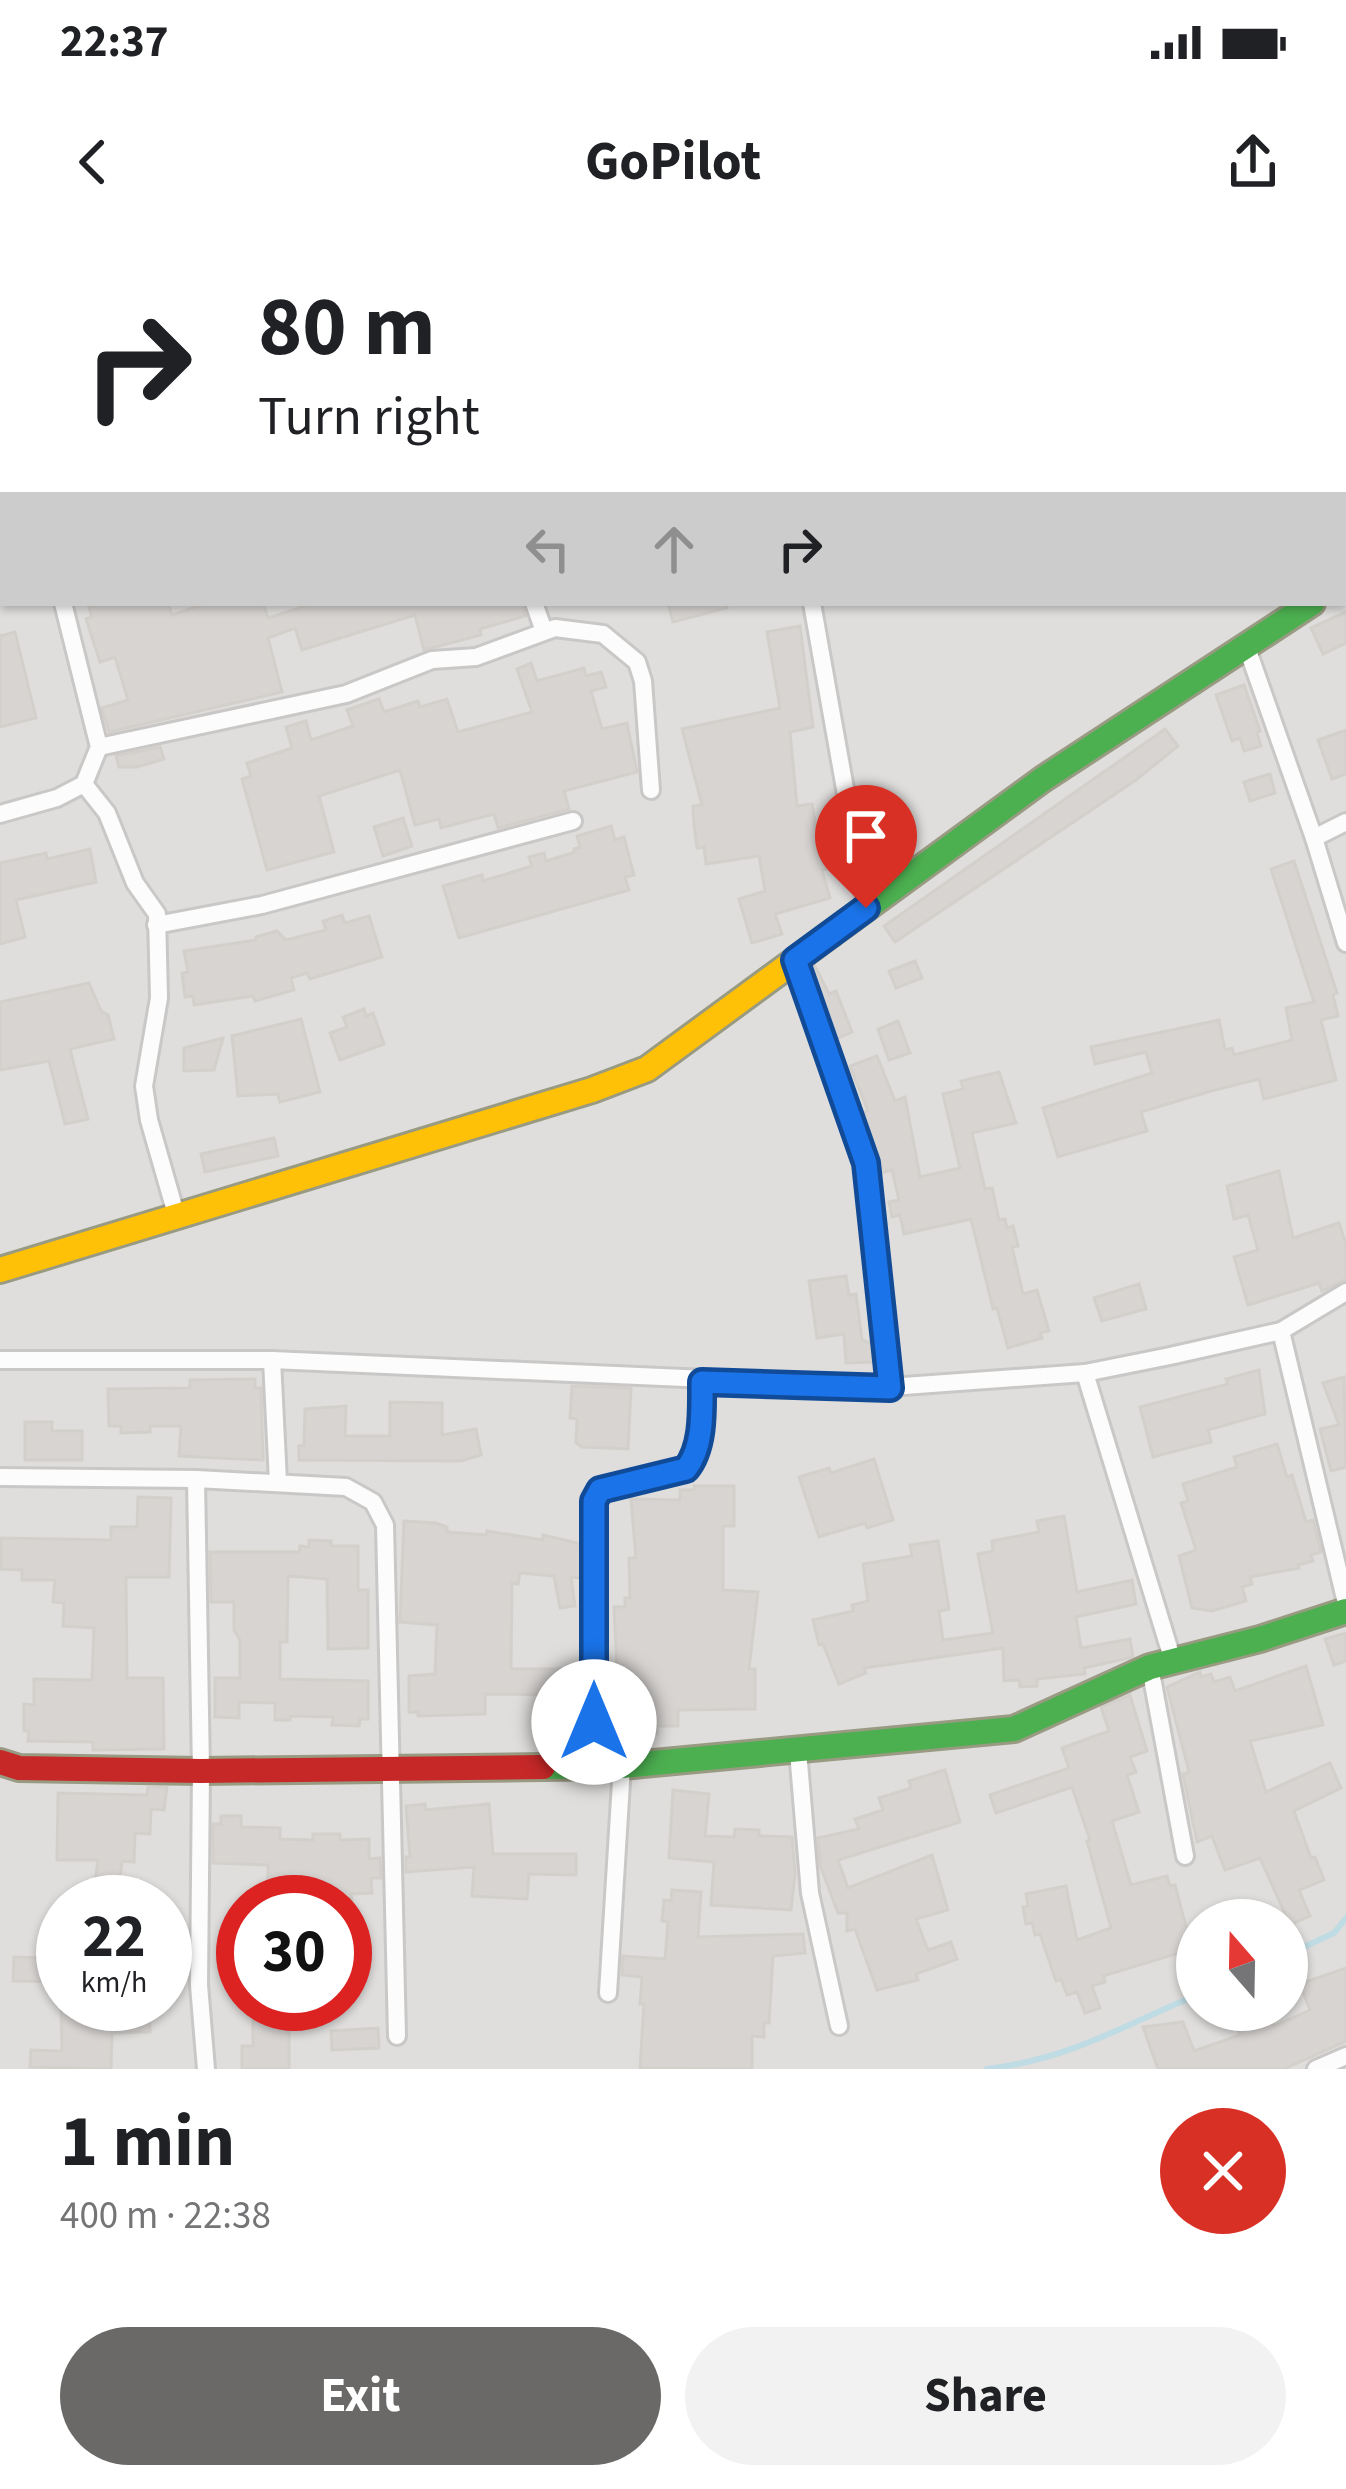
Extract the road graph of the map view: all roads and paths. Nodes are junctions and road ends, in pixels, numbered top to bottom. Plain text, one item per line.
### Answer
1 (65, 606) edge
2 (535, 606) edge
3 (813, 606) edge
4 (1307, 606) edge
5 (544, 631) junction
6 (1246, 645) junction
7 (98, 748) junction
8 (84, 784) junction
9 (651, 790) dead end
10 (0, 814) edge
11 (573, 820) dead end
12 (1346, 822) edge
13 (1315, 838) junction
14 (866, 908) junction
15 (157, 925) junction
16 (1346, 943) edge
17 (795, 960) junction
18 (176, 1214) junction
19 (0, 1270) edge
20 (1346, 1292) edge
21 (1281, 1331) junction
22 (0, 1360) edge
23 (272, 1360) junction
24 (1085, 1372) junction
25 (702, 1382) junction
26 (890, 1388) junction
27 (0, 1477) edge
28 (196, 1479) junction
29 (278, 1482) junction
30 (1346, 1607) edge
31 (1161, 1664) junction
32 (798, 1751) junction
33 (0, 1762) edge
34 (594, 1766) junction
35 (622, 1766) junction
36 (393, 1770) junction
37 (201, 1771) junction
38 (1185, 1856) dead end
39 (608, 1993) dead end
40 (838, 2026) dead end
41 (397, 2036) dead end
42 (1346, 2056) edge
43 (206, 2069) edge
44 (1316, 2069) edge

1 - 7 street
2 - 5 street
3 - 14 street
4 - 6 street
5 - 7 street
5 - 9 street
6 - 13 street
6 - 14 street
7 - 8 street
8 - 10 street
8 - 15 street
11 - 15 street
12 - 13 street
13 - 16 street
14 - 17 street
15 - 18 street
17 - 18 street
17 - 26 street
18 - 19 street
20 - 21 street
21 - 24 street
21 - 30 street
22 - 23 street
23 - 25 street
23 - 29 street
24 - 26 street
24 - 31 street
25 - 26 street
25 - 34 street
27 - 28 street
28 - 29 street
28 - 37 street
29 - 36 street
30 - 31 street
31 - 32 street
31 - 38 street
32 - 35 street
32 - 40 street
33 - 37 street
34 - 35 street
34 - 36 street
35 - 39 street
36 - 37 street
36 - 41 street
37 - 43 street
42 - 44 street

